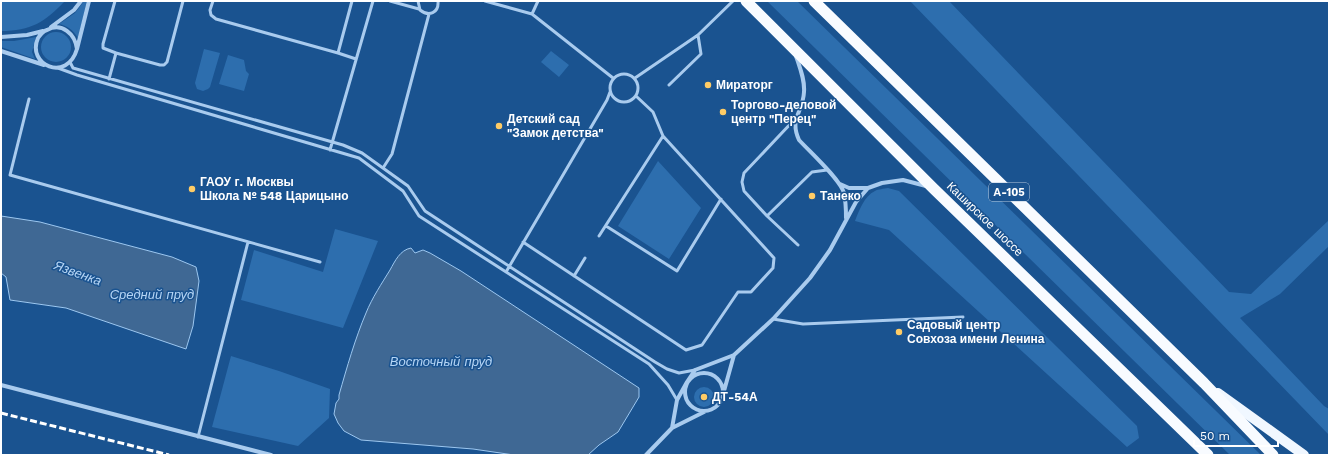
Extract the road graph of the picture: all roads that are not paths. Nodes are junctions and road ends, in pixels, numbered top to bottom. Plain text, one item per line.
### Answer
1 (81, 1) edge
2 (89, 1) edge
3 (115, 1) edge
4 (183, 1) edge
5 (213, 1) edge
6 (352, 1) edge
7 (373, 1) edge
8 (390, 1) edge
9 (418, 1) edge
10 (438, 1) edge
11 (485, 1) edge
12 (538, 1) edge
13 (733, 1) edge
14 (746, 1) edge
15 (814, 1) edge
16 (419, 9) junction
17 (429, 14) junction
18 (532, 14) junction
19 (45, 30) junction
20 (698, 34) junction
21 (1, 37) edge
22 (791, 46) junction
23 (77, 49) junction
24 (1, 51) edge
25 (116, 53) junction
26 (338, 53) junction
27 (356, 59) junction
28 (70, 62) junction
29 (49, 67) junction
30 (58, 68) junction
31 (109, 78) junction
32 (613, 78) junction
33 (635, 78) junction
34 (107, 84) junction
35 (669, 86) dead end
36 (610, 92) junction
37 (636, 96) junction
38 (29, 99) dead end
39 (796, 119) junction
40 (663, 136) junction
41 (332, 142) junction
42 (330, 150) junction
43 (383, 168) junction
44 (827, 170) junction
45 (840, 183) junction
46 (868, 188) junction
47 (934, 189) junction
48 (720, 199) junction
49 (767, 216) junction
50 (846, 221) junction
51 (606, 226) junction
52 (599, 236) dead end
53 (248, 242) junction
54 (523, 242) junction
55 (798, 244) dead end
56 (585, 258) dead end
57 (320, 262) dead end
58 (509, 266) junction
59 (506, 272) junction
60 (574, 276) junction
61 (963, 317) dead end
62 (773, 319) junction
63 (734, 355) junction
64 (695, 370) junction
65 (687, 382) junction
66 (1204, 382) junction
67 (1, 385) edge
68 (723, 393) junction
69 (677, 400) junction
70 (707, 411) junction
71 (672, 428) junction
72 (198, 437) junction
73 (271, 455) edge
74 (646, 455) edge
75 (1208, 455) edge
76 (1273, 455) edge
77 (1304, 455) edge

1 - 19 street
2 - 23 street
3 - 25 lane
4 - 25 lane
5 - 26 lane
6 - 26 lane
7 - 27 lane
8 - 16 lane
9 - 16 lane
10 - 17 lane
11 - 18 lane
12 - 18 lane
13 - 20 lane
14 - 22 highway, Каширское шоссе
15 - 66 highway, А-105
16 - 17 lane
17 - 43 lane
18 - 32 lane
19 - 21 street
19 - 23 street
19 - 29 street
20 - 33 lane
20 - 35 lane
22 - 39 street
22 - 47 highway, Каширское шоссе
23 - 28 street
24 - 29 street
25 - 31 lane
26 - 27 lane
27 - 41 lane
28 - 30 street
28 - 31 lane
29 - 30 street
30 - 34 lane
31 - 34 lane
31 - 41 lane
32 - 33 lane
32 - 36 lane
33 - 37 lane
34 - 42 lane
36 - 37 lane
36 - 54 lane
37 - 40 lane
38 - 53 lane
39 - 44 street
39 - 49 lane
40 - 48 lane
40 - 51 lane
41 - 42 lane
41 - 43 lane
42 - 59 lane
43 - 58 lane
44 - 45 street
44 - 49 lane
45 - 46 street
45 - 50 street
46 - 47 street
46 - 50 street
47 - 75 highway, Каширское шоссе
48 - 51 lane
48 - 60 lane
49 - 55 lane
50 - 62 street
51 - 52 lane
53 - 57 lane
53 - 72 lane
54 - 58 lane
54 - 60 lane
56 - 60 lane
58 - 59 lane
58 - 64 lane
59 - 69 lane
61 - 62 lane
62 - 63 street
63 - 64 street
63 - 68 street
64 - 65 street
65 - 68 street
65 - 69 street
65 - 70 street
66 - 76 highway, А-105
66 - 77 main road
67 - 72 street
68 - 70 street
69 - 71 street
70 - 71 street
71 - 74 street
72 - 73 street

